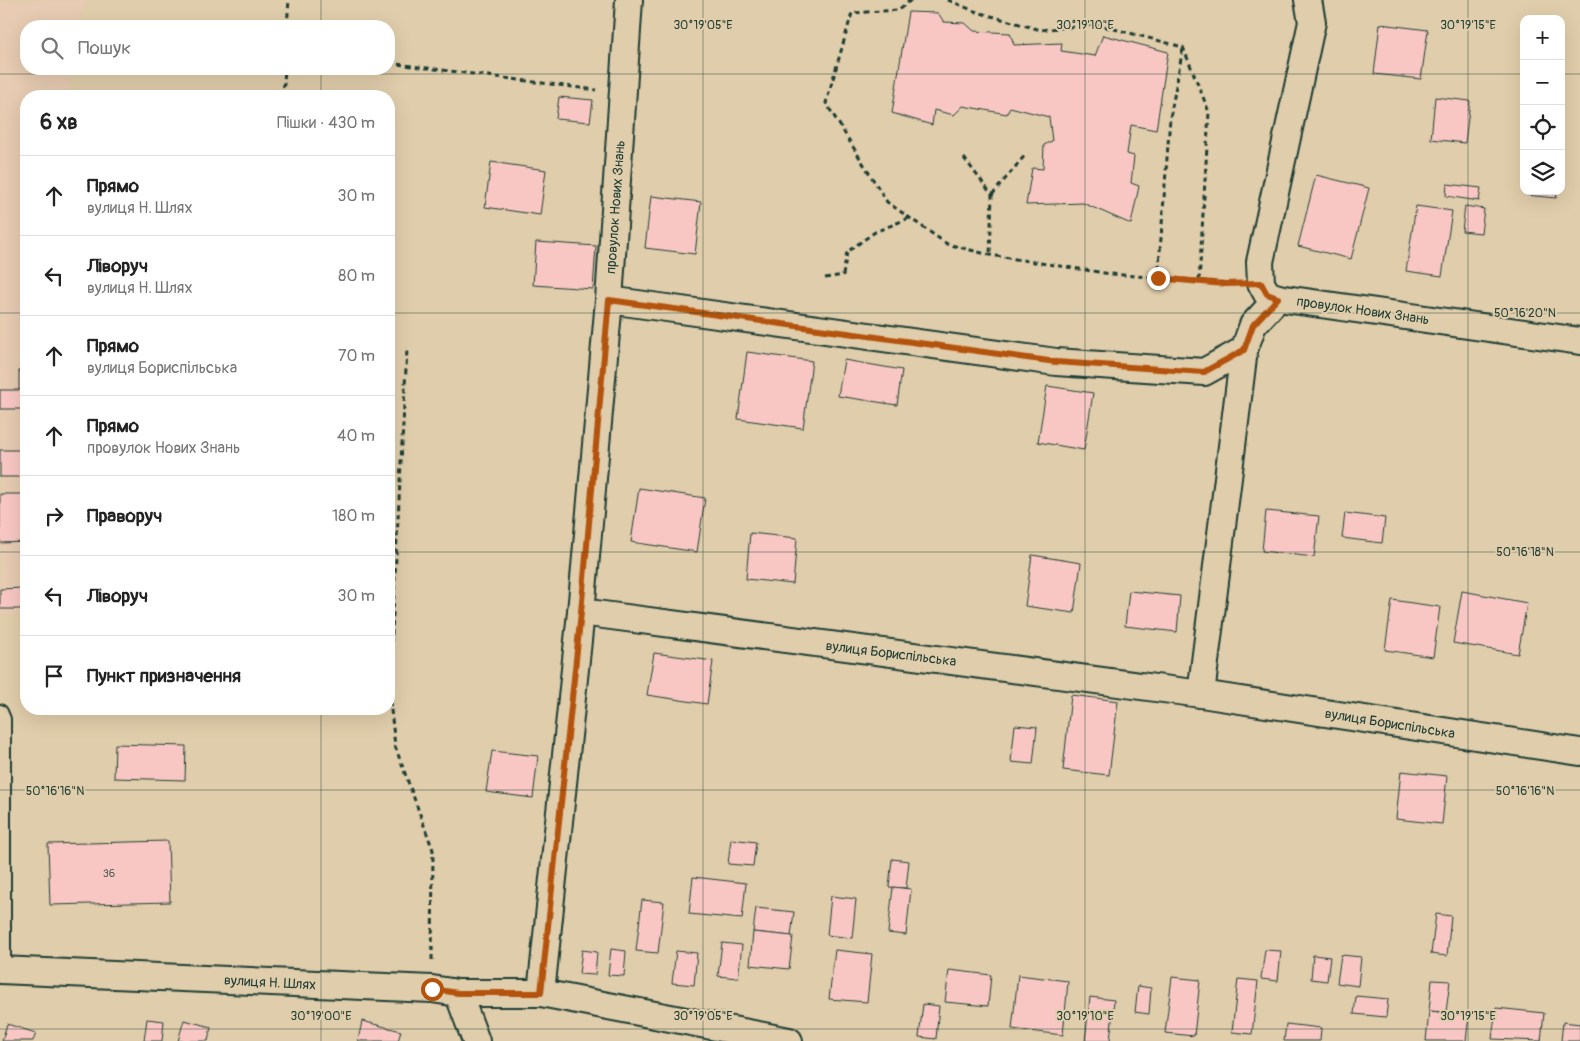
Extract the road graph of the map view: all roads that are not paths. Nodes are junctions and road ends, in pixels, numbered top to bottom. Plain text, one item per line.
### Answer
1 (629, 0) edge
2 (1308, 0) edge
3 (1270, 291) junction
4 (609, 300) junction
5 (1580, 341) edge
6 (1244, 350) junction
7 (581, 612) junction
8 (1201, 694) junction
9 (0, 712) edge
10 (1580, 752) edge
11 (1, 970) edge
12 (458, 993) junction
13 (541, 993) junction
14 (476, 1041) edge
15 (789, 1041) edge

1 - 4 street, провулок Нових Знань
2 - 3 street
3 - 5 street, провулок Нових Знань
3 - 6 street
4 - 6 street
4 - 7 street, провулок Нових Знань
6 - 8 street
7 - 8 street, вулиця Бориспільська
7 - 13 street
8 - 10 street, вулиця Бориспільська
9 - 11 lane
11 - 12 street, вулиця Н. Шлях
12 - 13 street, вулиця Н. Шлях
12 - 14 street
13 - 15 street, вулиця Н. Шлях

